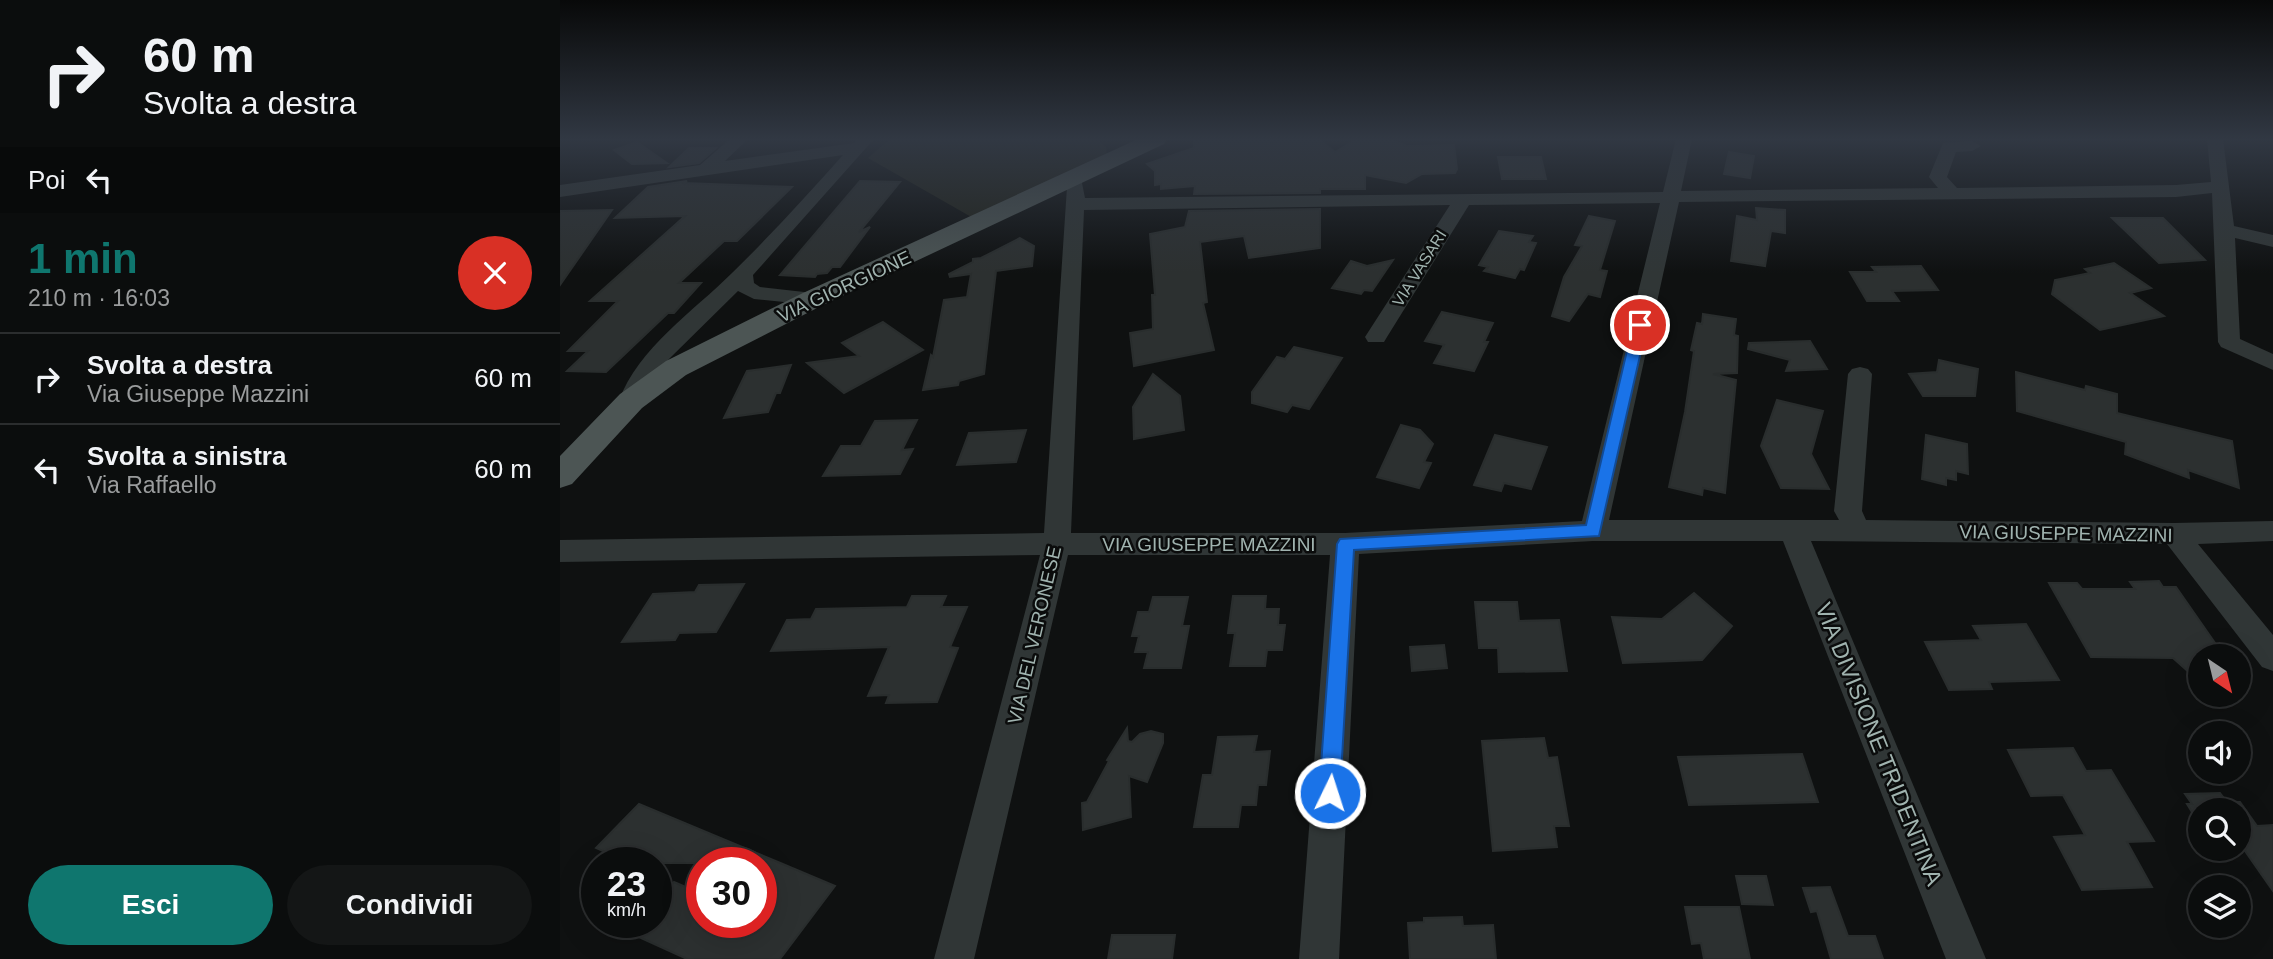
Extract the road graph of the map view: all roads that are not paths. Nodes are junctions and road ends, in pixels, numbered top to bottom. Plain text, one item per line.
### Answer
1 (608, 184) edge
2 (825, 184) edge
3 (1064, 184) edge
4 (1077, 184) edge
5 (1673, 184) edge
6 (1944, 184) edge
7 (2222, 184) edge
8 (2222, 187) junction
9 (560, 191) edge
10 (1952, 194) junction
11 (1670, 197) junction
12 (1462, 200) junction
13 (1075, 204) junction
14 (2225, 230) junction
15 (2273, 241) edge
16 (743, 275) junction
17 (813, 299) junction
18 (1376, 337) dead end
19 (2273, 363) edge
20 (1860, 374) dead end
21 (631, 401) junction
22 (560, 476) edge
23 (1793, 530) junction
24 (1593, 531) junction
25 (1858, 531) junction
26 (2273, 531) edge
27 (2174, 534) junction
28 (1057, 544) junction
29 (1346, 544) junction
30 (560, 551) edge
31 (2273, 658) edge
32 (954, 959) edge
33 (1319, 959) edge
34 (1966, 959) edge

1 - 9 street
2 - 16 street
3 - 17 main road, VIA GIORGIONE
4 - 13 street, VIA DEL VERONESE
5 - 11 street
6 - 10 street
7 - 8 street
8 - 10 street
8 - 14 street
10 - 11 street
11 - 12 street
11 - 24 street
12 - 13 street
12 - 18 street, VIA VASARI
13 - 28 street, VIA DEL VERONESE
14 - 15 street
14 - 19 street
16 - 17 street
16 - 21 street
17 - 21 main road, VIA GIORGIONE
20 - 25 street
21 - 22 main road, VIA GIORGIONE
23 - 24 street, VIA GIUSEPPE MAZZINI
23 - 25 street, VIA GIUSEPPE MAZZINI
23 - 34 street, VIA DIVISIONE TRIDENTINA
24 - 29 street, VIA GIUSEPPE MAZZINI
25 - 27 street, VIA GIUSEPPE MAZZINI
26 - 27 street, VIA GIUSEPPE MAZZINI
27 - 31 street
28 - 29 street, VIA GIUSEPPE MAZZINI
28 - 30 street, VIA GIUSEPPE MAZZINI
28 - 32 street, VIA DEL VERONESE
29 - 33 street

